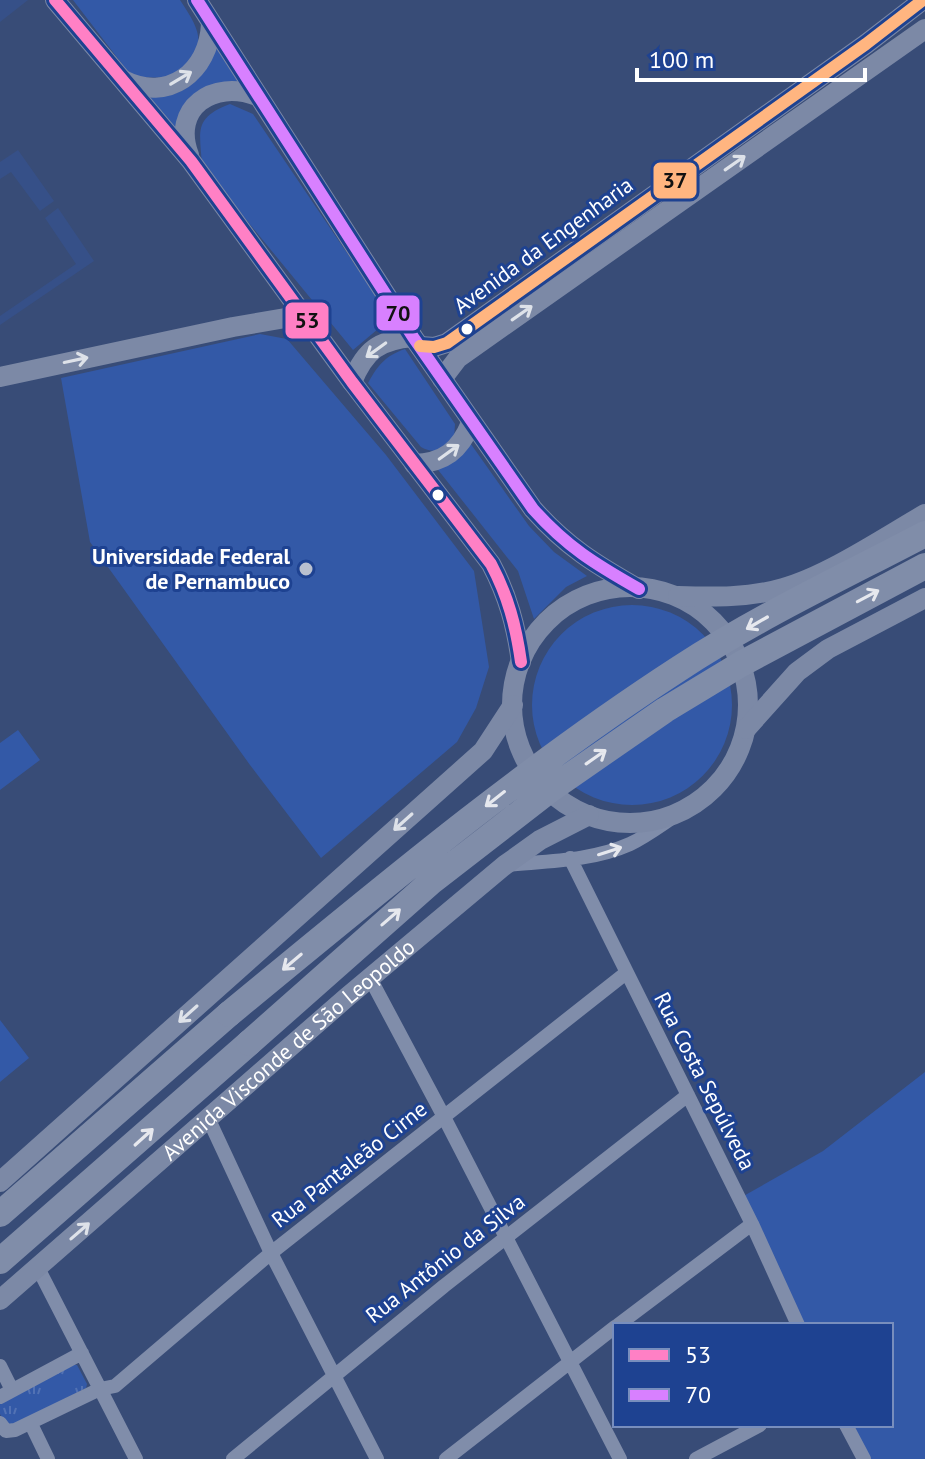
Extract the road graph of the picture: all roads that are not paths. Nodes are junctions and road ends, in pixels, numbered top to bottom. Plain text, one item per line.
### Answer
1 (55, 0) edge
2 (197, 0) edge
3 (923, 0) edge
4 (211, 24) junction
5 (925, 29) edge
6 (119, 78) junction
7 (257, 96) junction
8 (191, 161) junction
9 (303, 315) junction
10 (416, 341) junction
11 (0, 377) edge
12 (442, 379) junction
13 (352, 382) junction
14 (471, 423) junction
15 (414, 464) junction
16 (925, 514) edge
17 (925, 534) edge
18 (925, 566) edge
19 (639, 589) junction
20 (674, 596) junction
21 (925, 598) edge
22 (521, 662) junction
23 (513, 705) junction
24 (746, 729) junction
25 (684, 810) junction
26 (589, 815) junction
27 (570, 858) junction
28 (505, 865) junction
29 (626, 973) junction
30 (370, 978) junction
31 (688, 1095) junction
32 (444, 1117) junction
33 (209, 1120) junction
34 (0, 1182) edge
35 (0, 1214) edge
36 (752, 1224) junction
37 (506, 1237) junction
38 (271, 1253) junction
39 (0, 1261) edge
40 (38, 1268) junction
41 (0, 1300) edge
42 (621, 1323) edge
43 (797, 1323) edge
44 (613, 1329) edge
45 (82, 1353) junction
46 (569, 1362) junction
47 (0, 1366) edge
48 (333, 1375) junction
49 (100, 1389) junction
50 (6, 1394) edge
51 (0, 1423) edge
52 (31, 1424) junction
53 (756, 1427) edge
54 (847, 1427) edge
55 (48, 1459) edge
56 (136, 1459) edge
57 (233, 1459) edge
58 (377, 1459) edge
59 (446, 1459) edge
60 (620, 1459) edge
61 (696, 1459) edge
62 (864, 1459) edge

1 - 6 street
2 - 4 street
3 - 10 street, Avenida da Engenharia
6 -> 4 street
4 - 7 street
12 -> 5 street, Avenida da Engenharia
6 - 8 street
7 - 8 street
7 - 10 street
8 - 9 street
11 -> 9 street
9 - 13 street
10 - 12 street
10 -> 13 street, Avenida da Engenharia
12 - 14 street
13 - 15 street
15 -> 14 street
14 - 19 street
15 - 22 street
16 - 20 street
17 -> 35 highway, bridge
39 -> 18 highway, Avenida Visconde de São Leopoldo, bridge
19 - 20 street
19 - 22 street
20 - 24 street
21 - 24 street
22 - 23 street
23 - 26 street
23 -> 34 street
24 - 25 street
25 - 26 street
27 -> 25 street
26 - 28 street, Avenida Visconde de São Leopoldo
27 - 28 street
27 - 29 street, Rua Costa Sepúlveda
28 - 30 street, Avenida Visconde de São Leopoldo
29 - 31 street, Rua Costa Sepúlveda
29 - 32 street, Rua Pantaleão Cirne
30 - 32 street
30 - 33 street, Avenida Visconde de São Leopoldo
31 - 36 street, Rua Costa Sepúlveda
31 - 37 street, Rua Antônio da Silva
32 - 37 street
32 - 38 street, Rua Pantaleão Cirne
33 - 38 street
40 -> 33 street, Avenida Visconde de São Leopoldo
36 - 42 street
36 - 43 street, Rua Costa Sepúlveda
37 - 46 street
37 - 48 street, Rua Antônio da Silva
38 - 48 street
38 - 49 street, Rua Pantaleão Cirne
40 - 41 street, Avenida Visconde de São Leopoldo
40 - 45 street
44 - 46 street
45 - 49 street
45 - 50 street
46 - 59 street
46 - 60 street
47 - 50 street
48 - 57 street, Rua Antônio da Silva
48 - 58 street
49 - 52 street, Rua Pantaleão Cirne
49 - 56 street
51 - 52 street
52 - 55 street
53 - 61 street
54 - 62 street

